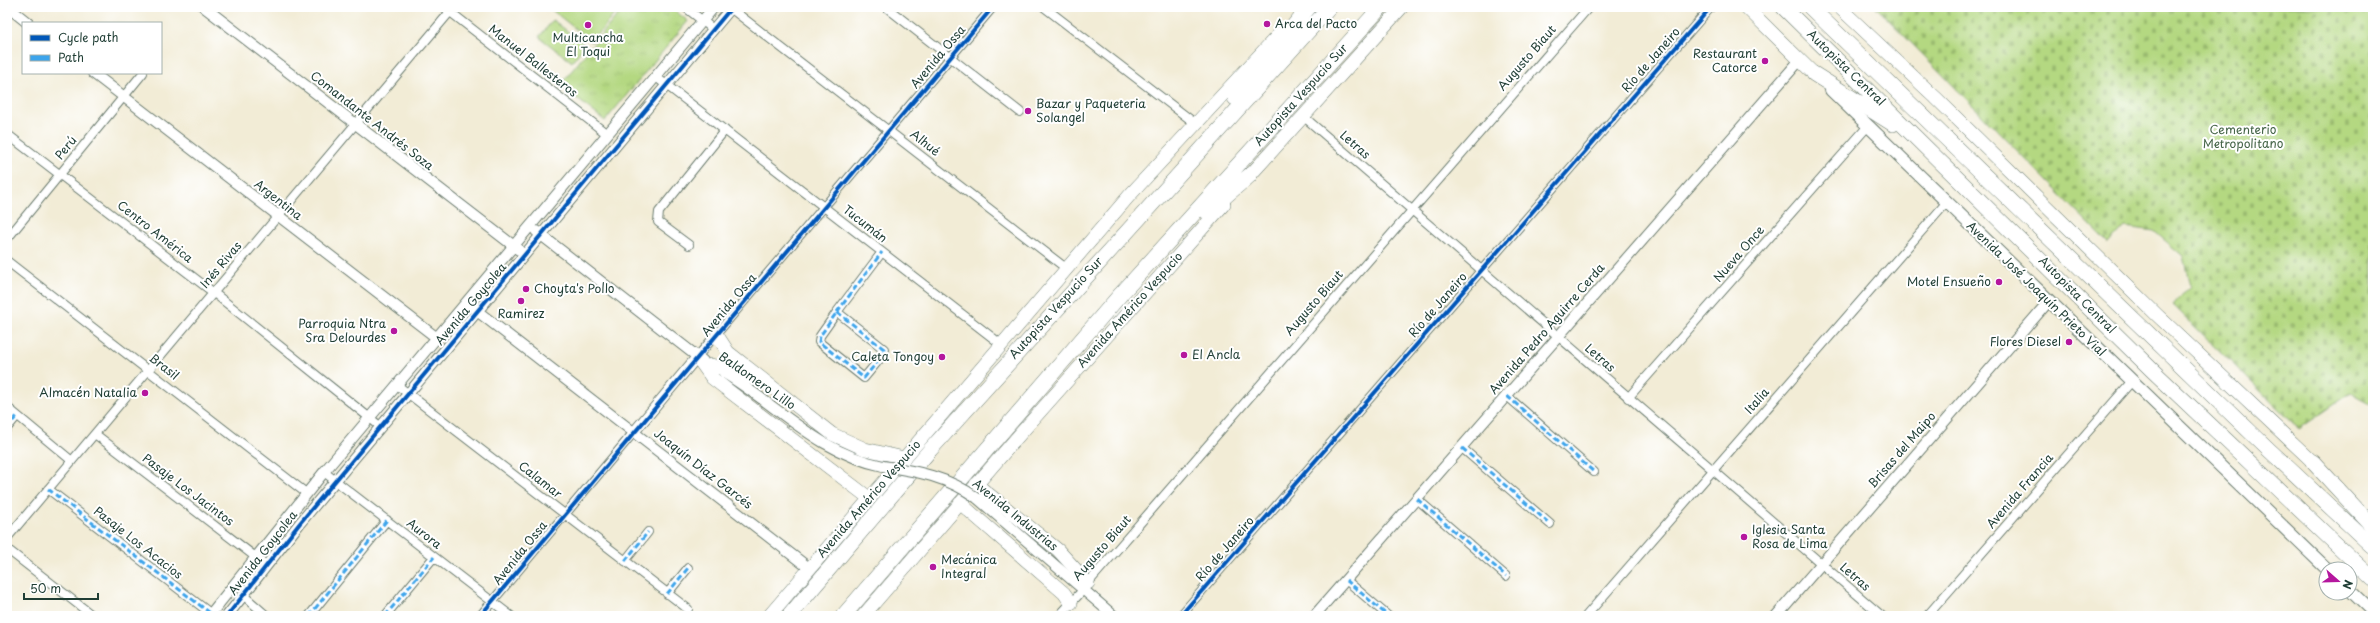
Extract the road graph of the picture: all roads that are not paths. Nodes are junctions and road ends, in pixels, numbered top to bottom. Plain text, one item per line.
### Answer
1 (8, 7) edge
2 (204, 7) edge
3 (684, 7) edge
4 (714, 7) edge
5 (731, 7) edge
6 (886, 7) edge
7 (993, 7) edge
8 (1044, 7) edge
9 (1305, 7) edge
10 (1309, 7) edge
11 (1330, 7) edge
12 (1381, 7) edge
13 (1402, 7) edge
14 (1589, 7) edge
15 (1711, 7) edge
16 (1746, 7) edge
17 (1783, 7) edge
18 (1810, 7) edge
19 (1839, 7) edge
20 (449, 9) edge
21 (703, 21) junction
22 (27, 22) edge
23 (714, 29) junction
24 (950, 57) junction
25 (1800, 60) junction
26 (94, 74) edge
27 (142, 74) edge
28 (1814, 74) junction
29 (656, 77) junction
30 (666, 86) junction
31 (123, 97) junction
32 (1020, 112) dead end
33 (1303, 116) junction
34 (356, 124) junction
35 (1196, 124) junction
36 (1868, 126) junction
37 (724, 130) junction
38 (889, 130) junction
39 (7, 134) edge
40 (607, 134) junction
41 (1929, 149) junction
42 (1182, 169) junction
43 (60, 174) junction
44 (1250, 175) junction
45 (1947, 202) junction
46 (824, 207) junction
47 (1412, 210) junction
48 (278, 216) junction
49 (530, 227) junction
50 (541, 236) junction
51 (7, 239) edge
52 (689, 245) dead end
53 (514, 246) junction
54 (882, 252) junction
55 (525, 255) junction
56 (7, 260) edge
57 (1067, 269) junction
58 (1481, 270) junction
59 (214, 293) junction
60 (1121, 294) junction
61 (2048, 301) junction
62 (467, 302) junction
63 (478, 311) junction
64 (837, 312) junction
65 (716, 335) junction
66 (1558, 337) junction
67 (437, 338) junction
68 (1002, 345) junction
69 (448, 346) junction
70 (697, 357) junction
71 (711, 365) junction
72 (148, 370) junction
73 (2132, 381) junction
74 (397, 385) junction
75 (771, 388) junction
76 (409, 394) junction
77 (1506, 396) junction
78 (1628, 398) junction
79 (7, 407) edge
80 (17, 416) junction
81 (370, 417) junction
82 (381, 427) junction
83 (7, 428) edge
84 (634, 432) junction
85 (95, 434) junction
86 (1462, 448) junction
87 (904, 458) junction
88 (72, 461) junction
89 (2313, 462) junction
90 (883, 466) joint
91 (1712, 471) junction
92 (324, 472) junction
93 (1594, 472) dead end
94 (335, 481) junction
95 (976, 484) junction
96 (48, 489) junction
97 (306, 493) junction
98 (869, 498) junction
99 (1417, 499) junction
100 (960, 503) junction
101 (565, 514) junction
102 (2373, 517) edge
103 (387, 520) junction
104 (1550, 524) dead end
105 (2373, 527) edge
106 (648, 532) dead end
107 (7, 538) edge
108 (2373, 547) edge
109 (7, 549) edge
110 (256, 556) junction
111 (434, 557) junction
112 (625, 561) junction
113 (2319, 561) edge
114 (1821, 563) junction
115 (266, 565) junction
116 (688, 568) dead end
117 (809, 568) junction
118 (1506, 576) dead end
119 (1346, 580) junction
120 (2373, 580) edge
121 (1086, 586) junction
122 (667, 594) junction
123 (243, 595) junction
124 (2358, 598) edge
125 (492, 602) junction
126 (1071, 603) junction
127 (688, 609) dead end
128 (2373, 612) edge
129 (211, 615) edge
130 (93, 616) edge
131 (227, 616) edge
132 (267, 616) edge
133 (309, 616) edge
134 (385, 616) edge
135 (480, 616) edge
136 (511, 616) edge
137 (769, 616) edge
138 (790, 616) edge
139 (843, 616) edge
140 (862, 616) edge
141 (1059, 616) edge
142 (1114, 616) edge
143 (1180, 616) edge
144 (1314, 616) edge
145 (1388, 616) edge
146 (1586, 616) edge
147 (1776, 616) edge
148 (1882, 616) edge
149 (1928, 616) edge

1 - 22 street
2 - 34 street, Comandante Andrés Soza
3 - 21 street
4 - 21 street, Avenida Goycolea
5 - 23 street, Avenida Goycolea
5 - 38 street, Alhué
6 - 24 street
7 - 24 street, Avenida Ossa
8 - 35 street
9 - 35 main road, Avenida Américo Vespucio
10 - 42 highway
11 - 42 highway, Autopista Vespucio Sur
12 - 60 highway, Autopista Vespucio Sur
13 - 33 main road, Avenida Américo Vespucio
14 - 47 street, Augusto Biaut
15 - 58 street, Río de Janeiro
16 - 25 main road, Avenida José Joaquín Prieto Vial
17 - 41 highway, Autopista Central
18 - 108 highway, Autopista Central
19 - 89 main road
20 - 34 street, Inés Rivas
20 - 40 street, Manuel Ballesteros
21 - 23 street
21 - 29 street, Avenida Goycolea
23 - 30 street, Avenida Goycolea
24 - 32 street
24 - 38 street, Avenida Ossa
25 - 28 main road, Avenida José Joaquín Prieto Vial
25 - 66 street, Avenida Pedro Aguirre Cerda
26 - 31 street, Argentina
27 - 31 street, Perú
28 - 36 main road, Avenida José Joaquín Prieto Vial
28 - 41 highway
29 - 30 street, Tucumán
29 - 40 street, Avenida Goycolea
30 - 37 street, Tucumán
30 - 50 street, Avenida Goycolea
31 - 43 street, Perú
31 - 48 street, Argentina
33 - 44 main road, Avenida Américo Vespucio
33 - 47 street, Letras
34 - 48 street, Inés Rivas
34 - 53 street, Comandante Andrés Soza
35 - 57 main road, Avenida Américo Vespucio
36 - 45 main road, Avenida José Joaquín Prieto Vial
36 - 78 street, Nueva Once
37 - 46 street, Tucumán
37 - 52 street
38 - 46 street, Avenida Ossa
38 - 57 street, Alhué
39 - 43 street, Centro América
40 - 49 street, Avenida Goycolea
41 - 120 highway, Autopista Central
42 - 138 highway, Autopista Vespucio Sur
43 - 51 street, Perú
43 - 59 street, Centro América
44 - 60 highway
44 - 95 main road, Avenida Américo Vespucio
45 - 61 main road, Avenida José Joaquín Prieto Vial
45 - 91 street, Italia
46 - 54 street, Tucumán
46 - 65 street, Avenida Ossa
47 - 58 street, Letras
47 - 121 street, Augusto Biaut
48 - 59 street, Inés Rivas
48 - 67 street, Argentina
49 - 50 street, Baldomero Lillo
49 - 53 street, Avenida Goycolea
50 - 55 street, Avenida Goycolea
50 - 70 street, Baldomero Lillo
53 - 55 street, Comandante Andrés Soza
53 - 62 street, Avenida Goycolea
54 - 64 street
54 - 68 street, Tucumán
55 - 63 street, Avenida Goycolea
56 - 72 street, Brasil
57 - 68 main road, Avenida Américo Vespucio
58 - 66 street, Letras
58 - 143 street, Río de Janeiro
59 - 72 street, Inés Rivas
59 - 81 street, Centro América
60 - 139 highway, Autopista Vespucio Sur
61 - 73 main road, Avenida José Joaquín Prieto Vial
61 - 114 street, Brisas del Maipo
62 - 63 street, Joaquín Díaz Garcés
62 - 67 street, Avenida Goycolea
63 - 69 street, Avenida Goycolea
63 - 84 street, Joaquín Díaz Garcés
64 - 64 street
65 - 70 street, Avenida Ossa
65 - 75 main road
66 - 77 street, Avenida Pedro Aguirre Cerda
66 - 78 street, Letras
67 - 69 street, Argentina
67 - 74 street, Avenida Goycolea
68 - 87 main road, Avenida Américo Vespucio
69 - 76 street, Avenida Goycolea
70 - 71 street, Baldomero Lillo
70 - 84 street, Avenida Ossa
70 - 98 main road
71 - 75 main road
71 - 90 street, Baldomero Lillo
72 - 85 street, Inés Rivas
72 - 97 street, Brasil
73 - 113 main road, Avenida José Joaquín Prieto Vial
73 - 149 street, Avenida Francia
74 - 76 street, Calamar
74 - 81 street, Avenida Goycolea
75 - 87 main road
76 - 82 street, Avenida Goycolea
76 - 101 street, Calamar
77 - 86 street, Avenida Pedro Aguirre Cerda
77 - 93 street
78 - 91 street, Letras
79 - 80 street
80 - 83 street
80 - 88 street
81 - 82 street, Centro América
81 - 92 street, Avenida Goycolea
82 - 94 street, Avenida Goycolea
84 - 101 street, Avenida Ossa
84 - 117 street, Joaquín Díaz Garcés
85 - 88 street, Inés Rivas
85 - 110 street, Pasaje Los Jacintos
86 - 99 street, Avenida Pedro Aguirre Cerda
86 - 104 street
87 - 98 main road, Avenida Américo Vespucio
88 - 96 street, Inés Rivas
89 - 102 main road
89 - 105 highway
90 - 121 street, Avenida Industrias, bridge
91 - 114 street, Letras
91 - 146 street, Italia
92 - 94 street, Aurora
92 - 97 street, Avenida Goycolea
94 - 103 street, Aurora
94 - 115 street, Avenida Goycolea
95 - 100 main road, Avenida Américo Vespucio
95 - 121 main road
96 - 107 street, Inés Rivas
96 - 129 street, Pasaje Los Acacios
97 - 110 street, Avenida Goycolea
98 - 117 main road, Avenida Américo Vespucio
99 - 118 street
99 - 119 street, Avenida Pedro Aguirre Cerda
100 - 126 main road
100 - 140 main road, Avenida Américo Vespucio
101 - 112 street, Calamar
101 - 125 street, Avenida Ossa
103 - 111 street, Aurora
103 - 133 street
106 - 112 street
109 - 130 street
110 - 115 street, Pasaje Los Jacintos
110 - 129 street, Avenida Goycolea
111 - 125 street, Aurora
111 - 134 street
112 - 122 street, Calamar
114 - 147 street, Brisas del Maipo
114 - 148 street, Letras
115 - 123 street, Avenida Goycolea
116 - 122 street
117 - 137 main road, Avenida Américo Vespucio
119 - 144 street, Avenida Pedro Aguirre Cerda
119 - 145 street
121 - 126 street, Augusto Biaut
121 - 142 street, Avenida Industrias
122 - 127 street, Calamar
123 - 131 street, Avenida Goycolea
123 - 132 street
124 - 128 main road
125 - 135 street, Avenida Ossa
125 - 136 street, Aurora
126 - 141 street, Augusto Biaut

